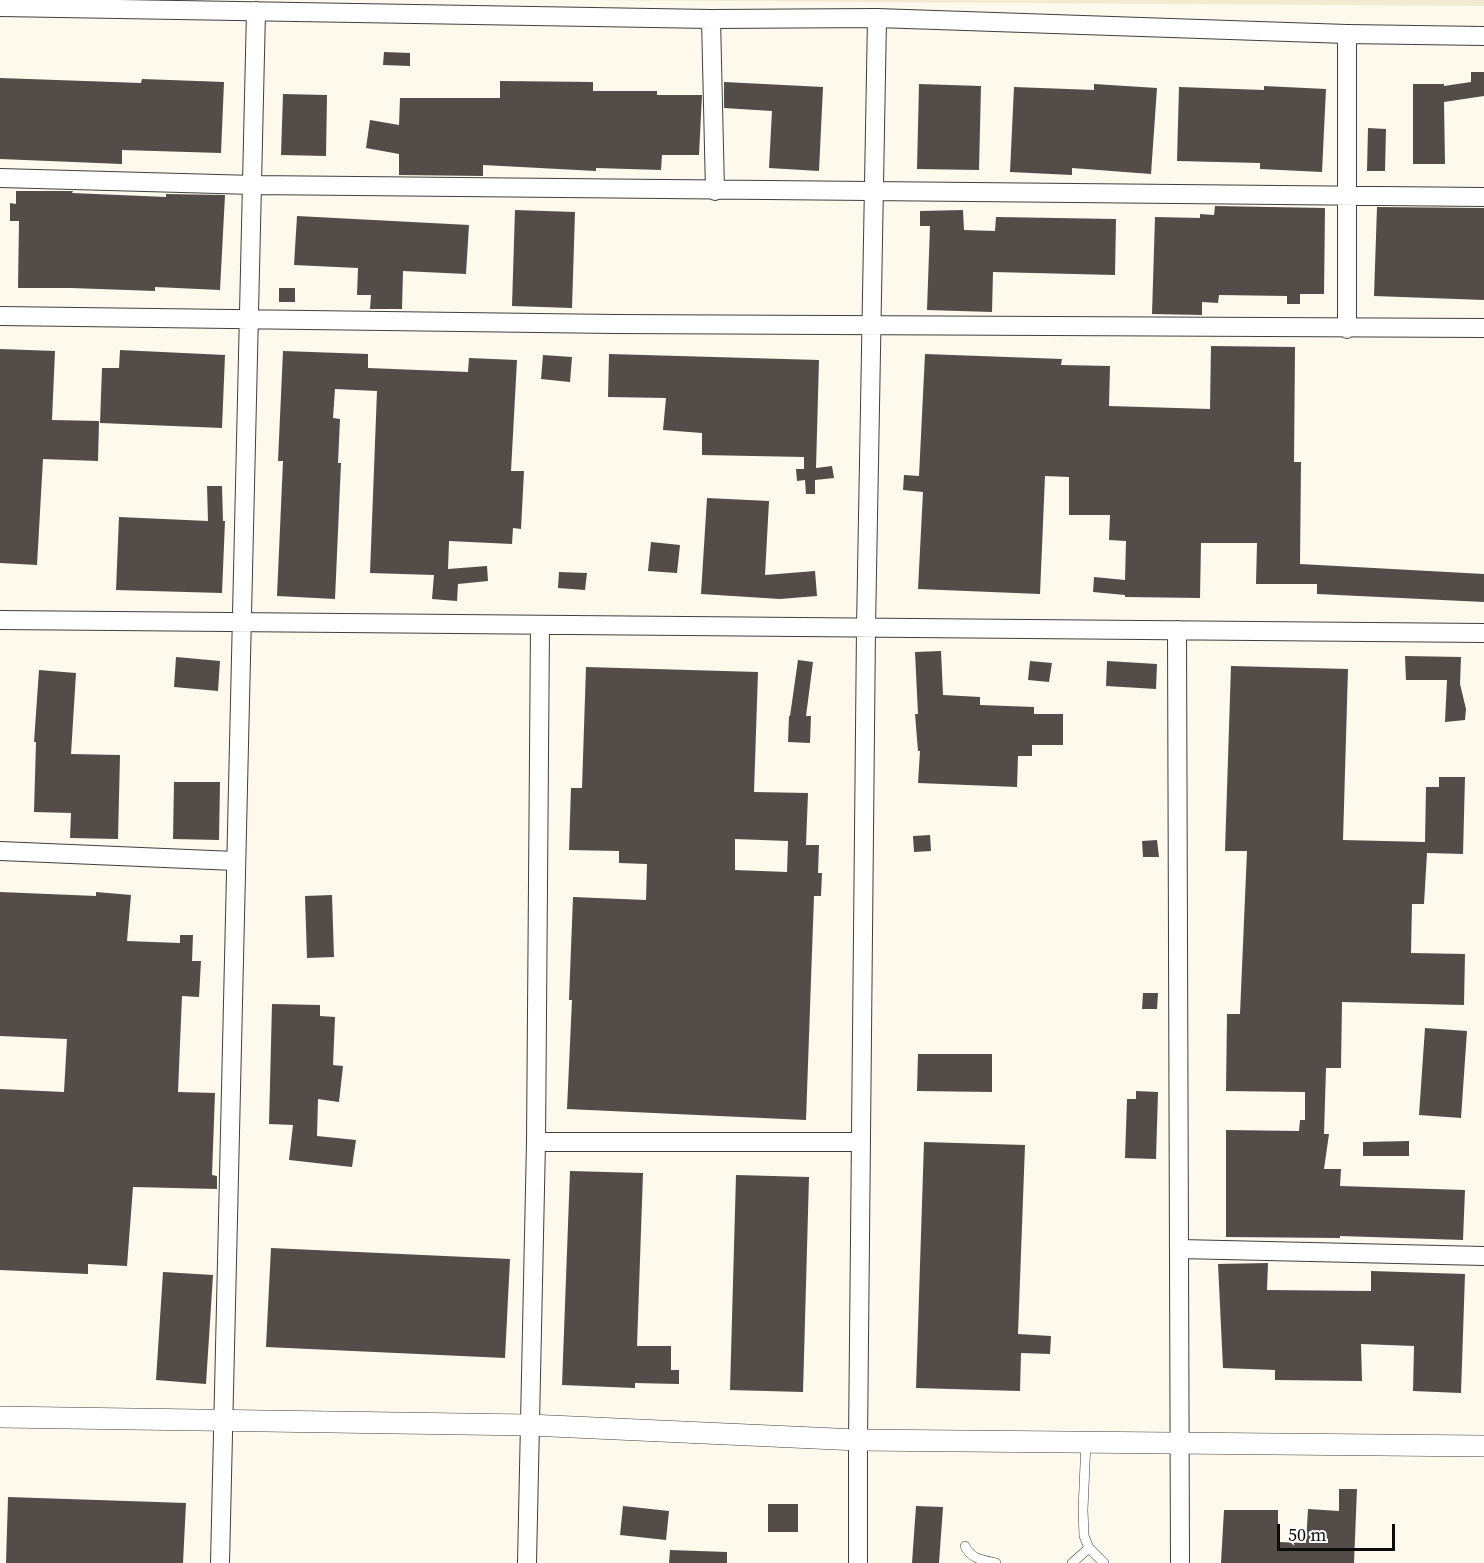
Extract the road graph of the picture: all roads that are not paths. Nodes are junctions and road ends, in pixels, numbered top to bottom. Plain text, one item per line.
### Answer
1 (0, 7) edge
2 (256, 11) junction
3 (877, 18) junction
4 (711, 19) junction
5 (1347, 34) junction
6 (1484, 36) edge
7 (0, 178) edge
8 (254, 185) junction
9 (715, 191) junction
10 (873, 191) junction
11 (1346, 195) junction
12 (1484, 196) edge
13 (0, 316) edge
14 (249, 318) junction
15 (873, 324) junction
16 (1347, 328) junction
17 (1484, 328) edge
18 (0, 620) edge
19 (242, 622) junction
20 (540, 625) junction
21 (866, 628) junction
22 (1177, 630) junction
23 (1484, 633) edge
24 (0, 851) edge
25 (235, 861) junction
26 (536, 1142) junction
27 (861, 1142) junction
28 (1180, 1249) junction
29 (1484, 1256) edge
30 (0, 1417) edge
31 (223, 1419) junction
32 (529, 1425) junction
33 (858, 1440) junction
34 (1086, 1441) junction
35 (1181, 1442) junction
36 (1484, 1446) edge
37 (964, 1546) dead end
38 (1089, 1548) junction
39 (220, 1563) edge
40 (527, 1563) edge
41 (858, 1563) edge
42 (996, 1563) edge
43 (1072, 1563) edge
44 (1104, 1563) edge
45 (1180, 1563) edge

1 - 2 street
2 - 4 street
2 - 8 street
3 - 4 street
3 - 5 street
3 - 10 street
4 - 9 street
5 - 6 street
5 - 11 street
7 - 8 street
8 - 9 street
8 - 14 street
9 - 10 street
10 - 11 street
10 - 15 street
11 - 12 street
11 - 16 street
13 - 14 street
14 - 15 street
14 - 19 street
15 - 16 street
15 - 21 street
16 - 17 street
18 - 19 street
19 - 20 street
19 - 25 street
20 - 21 street
20 - 26 street
21 - 22 street
21 - 27 street
22 - 23 street
22 - 28 street
24 - 25 street
25 - 31 street
26 - 27 street
26 - 32 street
27 - 33 street
28 - 29 street
28 - 35 street
30 - 31 street
31 - 32 street
31 - 39 street
32 - 33 street
32 - 40 street
33 - 34 street
33 - 41 street
34 - 35 street
34 - 38 lane
35 - 36 street
35 - 45 street
37 - 42 lane
38 - 43 lane
38 - 44 lane

